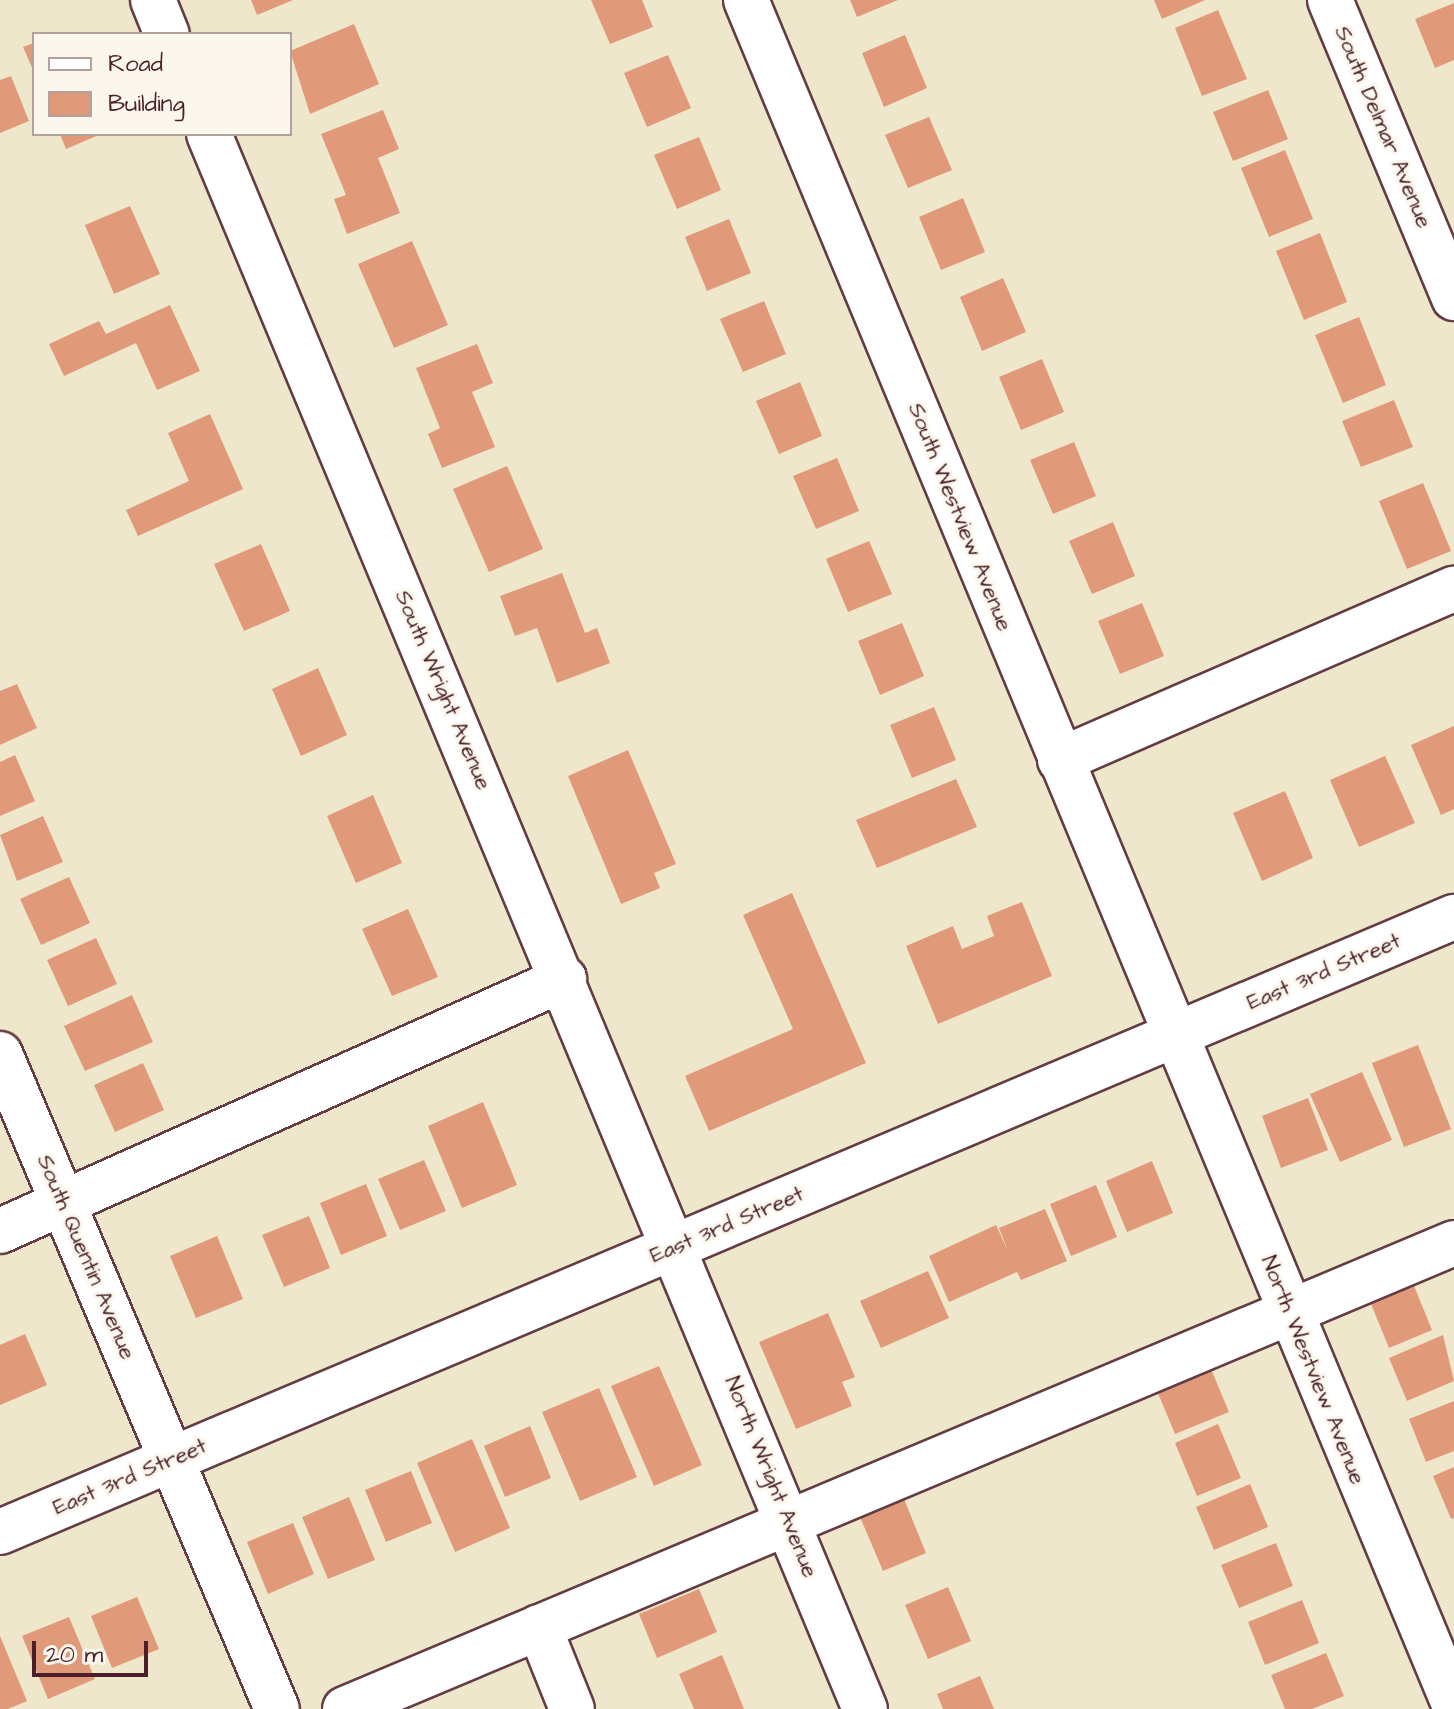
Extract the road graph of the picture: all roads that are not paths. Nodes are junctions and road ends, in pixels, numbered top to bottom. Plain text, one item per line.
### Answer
1 (153, 0) edge
2 (746, 0) edge
3 (1330, 0) edge
4 (166, 32) edge
5 (210, 136) edge
6 (1454, 298) edge
7 (1454, 589) edge
8 (1060, 760) junction
9 (1454, 917) edge
10 (564, 979) junction
11 (1173, 1036) junction
12 (0, 1054) edge
13 (64, 1204) junction
14 (0, 1231) edge
15 (1454, 1243) edge
16 (676, 1246) junction
17 (1290, 1312) junction
18 (171, 1459) junction
19 (790, 1522) junction
20 (0, 1532) edge
21 (539, 1627) junction
22 (1454, 1704) edge
23 (277, 1709) edge
24 (345, 1709) edge
25 (572, 1709) edge
26 (865, 1709) edge

1 - 4 street
2 - 8 street, South Westview Avenue
3 - 6 street, South Delmar Avenue
5 - 10 street, South Wright Avenue
7 - 8 street
8 - 11 street, South Westview Avenue
9 - 11 street, East 3rd Street
10 - 13 street
10 - 16 street, South Wright Avenue
11 - 16 street, East 3rd Street
11 - 17 street, North Westview Avenue
12 - 13 street, South Quentin Avenue
13 - 14 street
13 - 18 street, South Quentin Avenue
15 - 17 street
16 - 18 street, East 3rd Street
16 - 19 street, North Wright Avenue
17 - 19 street
17 - 22 street, North Westview Avenue
18 - 20 street, East 3rd Street
18 - 23 street, South Quentin Avenue
19 - 21 street
19 - 26 street, North Wright Avenue
21 - 24 street
21 - 25 street

